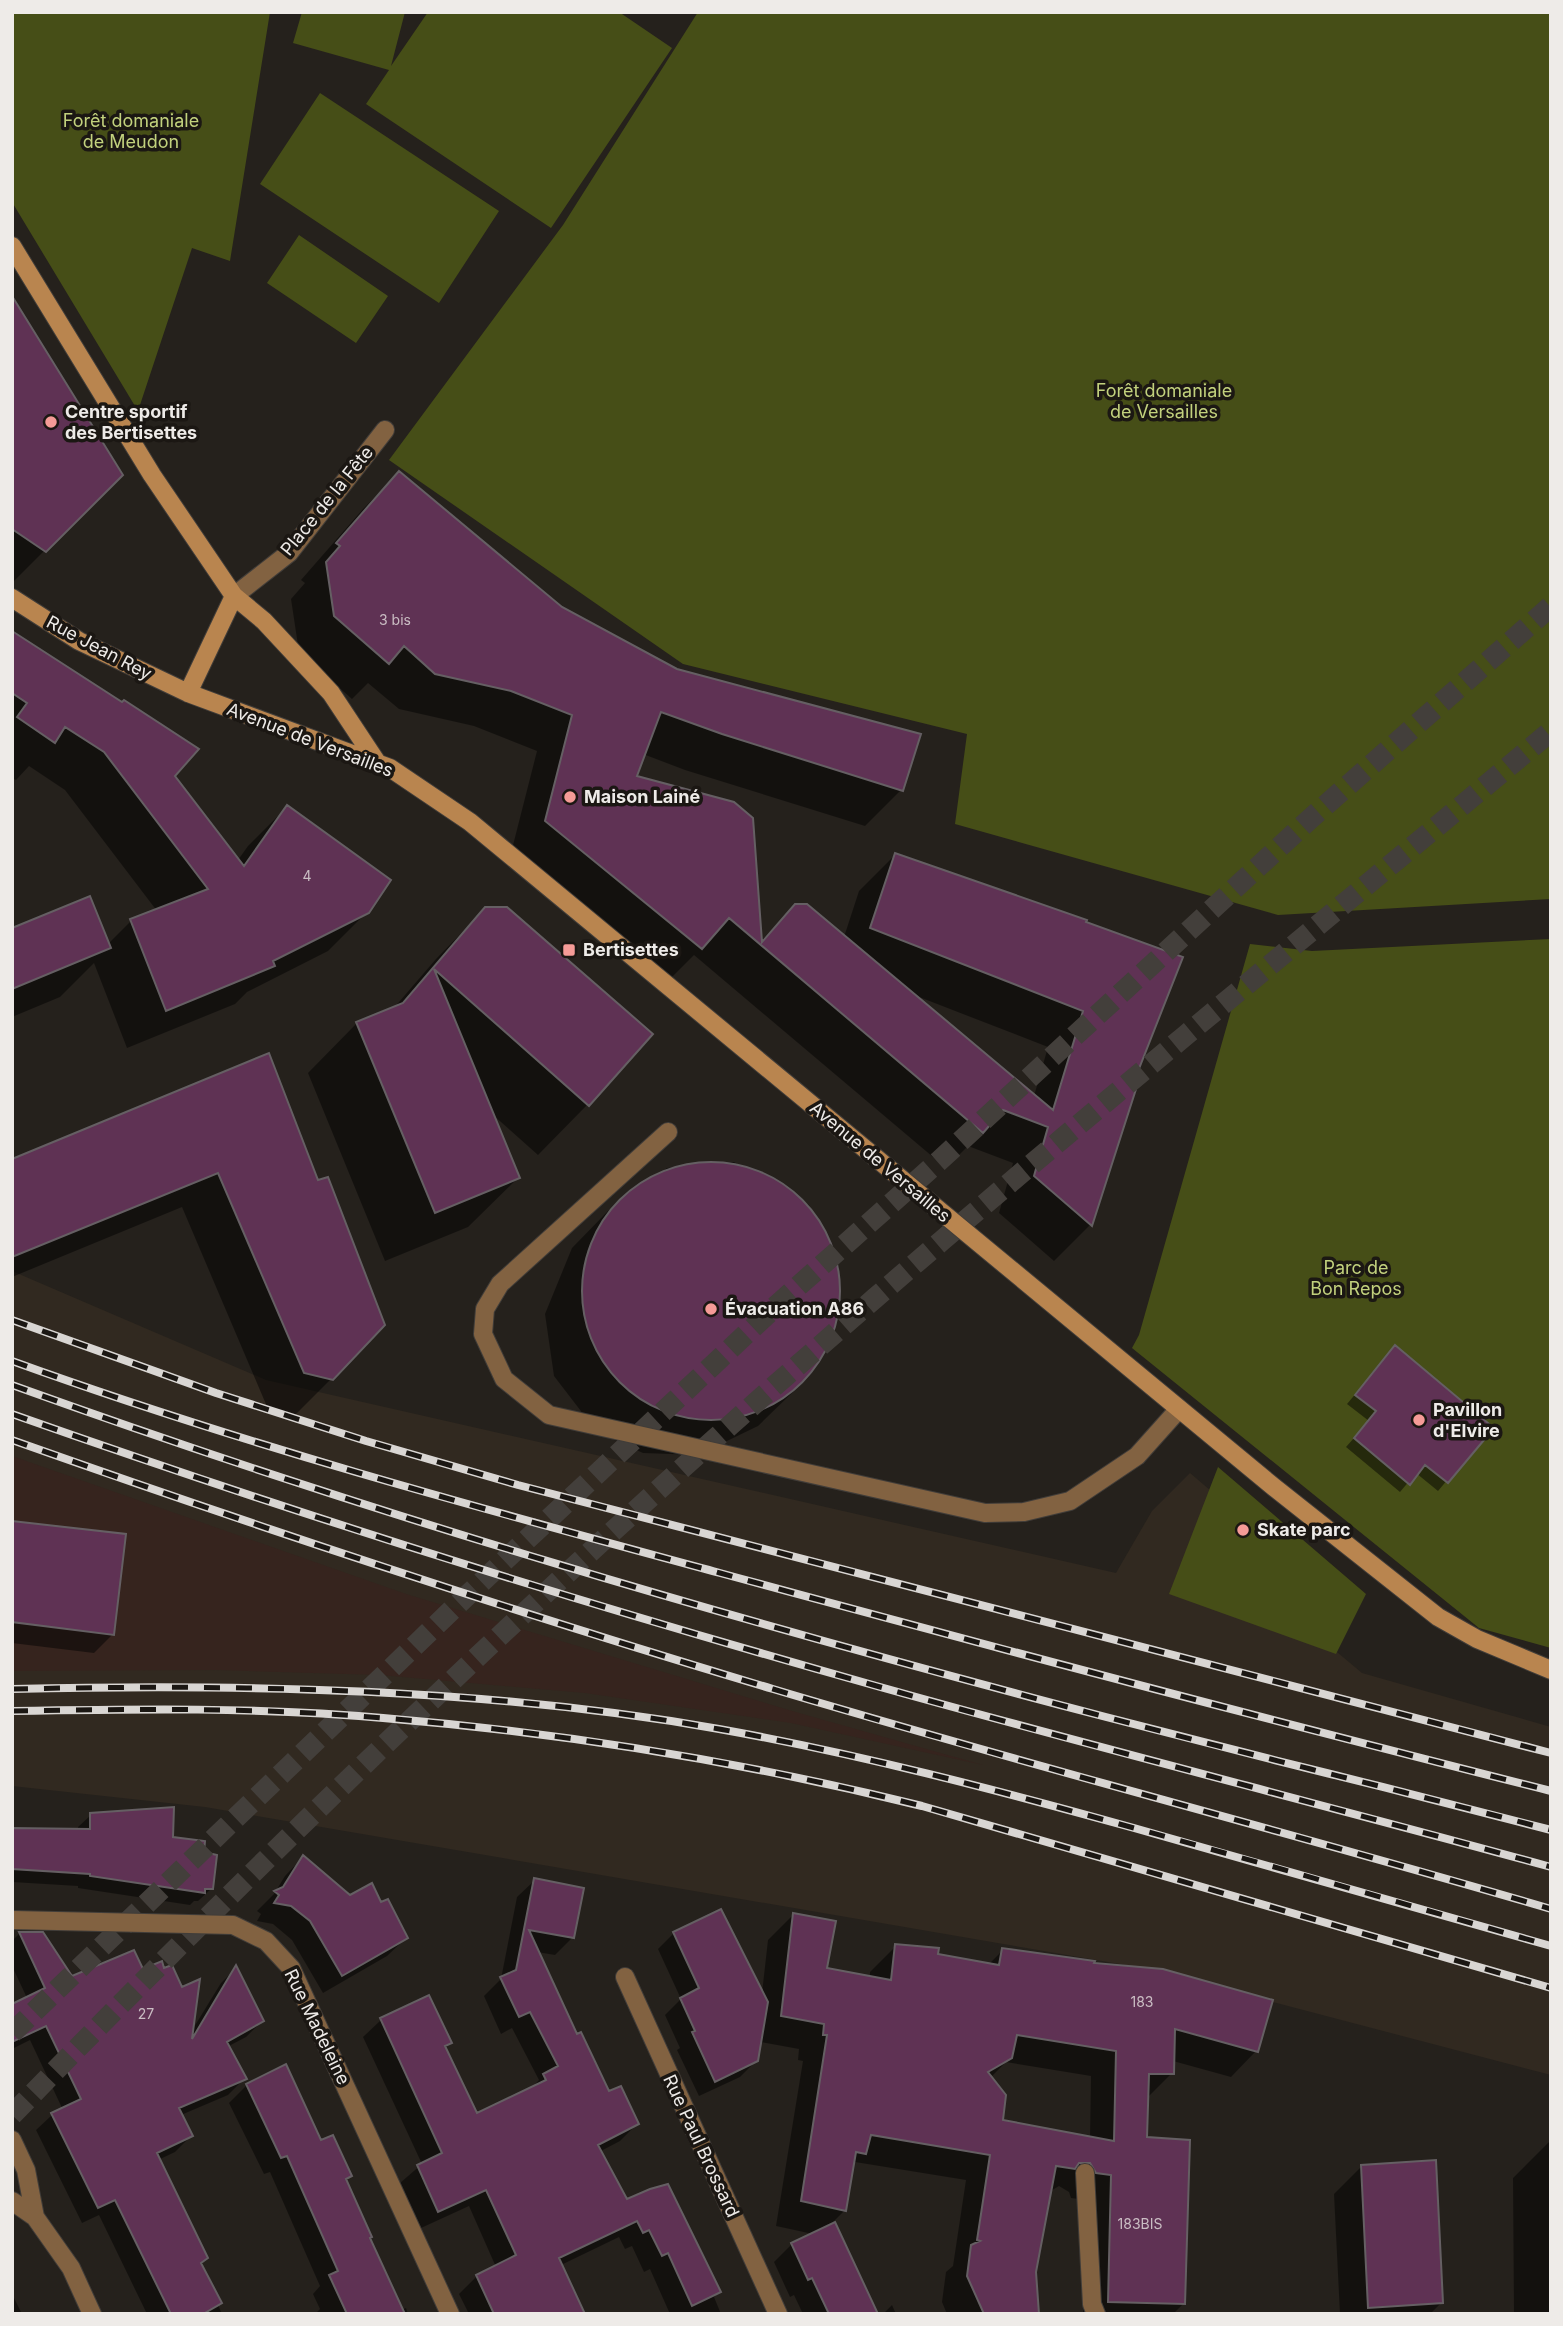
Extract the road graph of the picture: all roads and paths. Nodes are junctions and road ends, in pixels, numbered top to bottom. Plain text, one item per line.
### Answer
1 (12, 246) edge
2 (385, 430) dead end
3 (234, 596) junction
4 (12, 598) edge
5 (188, 693) junction
6 (378, 764) junction
7 (668, 1132) dead end
8 (1179, 1409) junction
9 (1551, 1670) edge
10 (12, 1920) edge
11 (625, 1978) dead end
12 (12, 2140) edge
13 (1085, 2173) dead end
14 (12, 2201) edge
15 (34, 2217) junction
16 (92, 2314) edge
17 (450, 2314) edge
18 (778, 2314) edge
19 (1096, 2314) edge

1 - 3 street
2 - 3 street, Place de la Fête
3 - 5 street
3 - 6 street
4 - 5 street, Rue Jean Rey
5 - 6 street, Avenue de Versailles
6 - 8 street, Avenue de Versailles
7 - 8 street
8 - 9 street, Avenue de Versailles
10 - 17 street, Rue Madeleine
11 - 18 street, Rue Paul Brossard
12 - 15 street
13 - 19 street
14 - 15 street
15 - 16 street

